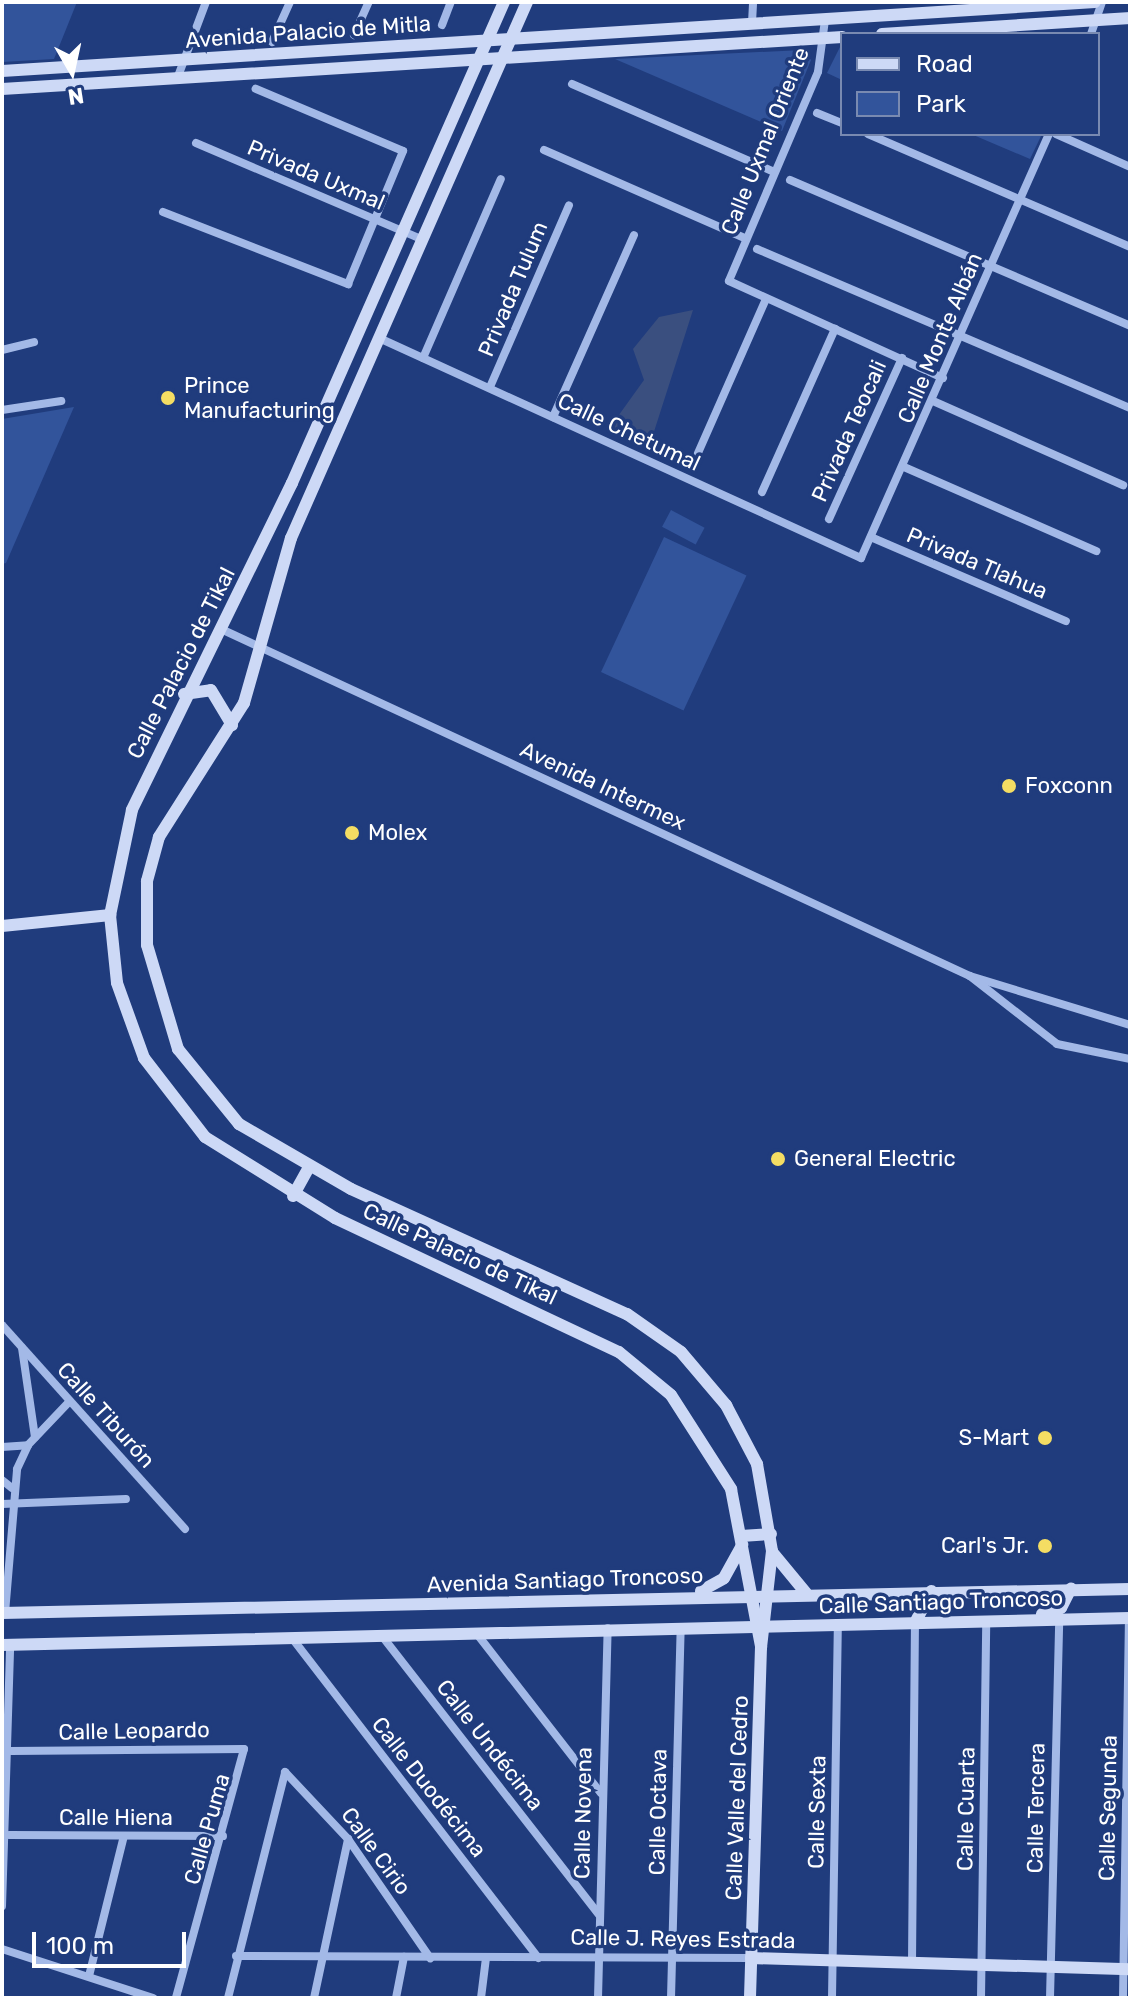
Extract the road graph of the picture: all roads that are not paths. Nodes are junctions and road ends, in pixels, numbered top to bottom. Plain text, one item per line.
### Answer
1 (206, 2) edge
2 (290, 2) edge
3 (369, 2) edge
4 (451, 2) edge
5 (504, 2) edge
6 (527, 2) edge
7 (753, 2) edge
8 (1095, 2) edge
9 (1102, 2) edge
10 (1130, 18) edge
11 (1097, 19) junction
12 (825, 20) junction
13 (752, 23) junction
14 (442, 25) dead end
15 (911, 32) edge
16 (1092, 32) edge
17 (354, 35) dead end
18 (840, 37) edge
19 (510, 38) junction
20 (825, 38) junction
21 (488, 39) junction
22 (272, 42) dead end
23 (500, 59) junction
24 (478, 60) junction
25 (184, 61) junction
26 (2, 71) edge
27 (177, 79) junction
28 (572, 84) dead end
29 (2, 89) edge
30 (256, 89) dead end
31 (817, 113) dead end
32 (840, 122) edge
33 (873, 136) edge
34 (1048, 136) edge
35 (1060, 136) edge
36 (196, 143) dead end
37 (544, 150) dead end
38 (1130, 167) edge
39 (774, 172) junction
40 (501, 179) dead end
41 (790, 180) dead end
42 (1020, 198) junction
43 (569, 205) dead end
44 (163, 212) dead end
45 (379, 221) junction
46 (405, 232) junction
47 (634, 235) dead end
48 (744, 238) junction
49 (423, 240) junction
50 (1130, 247) edge
51 (757, 249) dead end
52 (990, 266) junction
53 (766, 299) junction
54 (1130, 326) edge
55 (835, 329) junction
56 (961, 335) junction
57 (379, 338) junction
58 (34, 342) dead end
59 (2, 350) edge
60 (423, 358) junction
61 (902, 358) junction
62 (943, 378) junction
63 (490, 387) junction
64 (61, 401) dead end
65 (933, 401) junction
66 (1130, 408) edge
67 (2, 410) edge
68 (553, 417) junction
69 (698, 453) dead end
70 (904, 467) junction
71 (1123, 485) dead end
72 (762, 492) dead end
73 (829, 519) dead end
74 (873, 538) junction
75 (1096, 551) dead end
76 (864, 555) joint
77 (1066, 621) dead end
78 (221, 629) junction
79 (262, 650) junction
80 (184, 694) junction
81 (232, 725) junction
82 (110, 915) junction
83 (2, 926) edge
84 (970, 976) junction
85 (1130, 1025) edge
86 (1130, 1059) edge
87 (309, 1167) junction
88 (293, 1196) junction
89 (2, 1325) edge
90 (22, 1348) junction
91 (69, 1402) junction
92 (31, 1441) junction
93 (2, 1447) edge
94 (2, 1480) edge
95 (12, 1488) junction
96 (126, 1499) dead end
97 (6, 1503) edge
98 (185, 1529) dead end
99 (771, 1534) junction
100 (742, 1541) junction
101 (772, 1551) junction
102 (1071, 1588) junction
103 (1130, 1589) edge
104 (931, 1591) junction
105 (806, 1593) junction
106 (750, 1594) junction
107 (769, 1594) junction
108 (690, 1596) junction
109 (4, 1613) edge
110 (1130, 1618) edge
111 (1059, 1619) junction
112 (1016, 1620) junction
113 (986, 1621) junction
114 (915, 1623) junction
115 (753, 1626) junction
116 (769, 1626) junction
117 (838, 1626) junction
118 (681, 1627) junction
119 (608, 1628) junction
120 (476, 1633) junction
121 (381, 1635) junction
122 (292, 1638) junction
123 (6, 1645) edge
124 (761, 1647) junction
125 (11, 1751) junction
126 (245, 1761) joint
127 (601, 1793) junction
128 (6, 1801) edge
129 (9, 1835) junction
130 (124, 1836) junction
131 (223, 1836) junction
132 (348, 1839) junction
133 (4, 1856) edge
134 (2, 1906) edge
135 (599, 1915) junction
136 (2, 1949) edge
137 (236, 1956) junction
138 (404, 1957) junction
139 (322, 1958) junction
140 (430, 1958) junction
141 (486, 1958) junction
142 (538, 1958) junction
143 (599, 1958) junction
144 (673, 1958) junction
145 (751, 1958) junction
146 (833, 1961) junction
147 (912, 1962) junction
148 (981, 1966) junction
149 (1051, 1968) junction
150 (1127, 1969) edge
151 (89, 1976) junction
152 (153, 1998) edge
153 (176, 1998) edge
154 (228, 1998) edge
155 (314, 1998) edge
156 (396, 1998) edge
157 (481, 1998) edge
158 (598, 1998) edge
159 (671, 1998) edge
160 (750, 1998) edge
161 (832, 1998) edge
162 (981, 1998) edge
163 (1050, 1998) edge
164 (1123, 1998) edge

1 - 25 street
2 - 22 street
3 - 17 street
4 - 14 street
5 - 21 street, Calle Palacio de Tikal
6 - 19 street, Calle Palacio de Tikal
7 - 13 street
8 - 12 street, Avenida Palacio de Mitla
9 - 11 street
10 - 11 street
11 - 15 street
11 - 16 street
12 - 13 street, Avenida Palacio de Mitla
12 - 20 street, Calle Uxmal Oriente
13 - 19 street, Avenida Palacio de Mitla
18 - 20 street, Avenida Palacio de Mitla
19 - 21 street, Avenida Palacio de Mitla
19 - 23 street, Calle Palacio de Tikal
20 - 23 street, Avenida Palacio de Mitla
20 - 39 street, Calle Uxmal Oriente
21 - 24 street, Calle Palacio de Tikal
21 - 25 street, Avenida Palacio de Mitla
23 - 24 street, Avenida Palacio de Mitla
23 - 49 street, Calle Palacio de Tikal
24 - 27 street, Avenida Palacio de Mitla
24 - 46 street, Calle Palacio de Tikal
25 - 26 street, Avenida Palacio de Mitla
25 - 27 street
27 - 29 street, Avenida Palacio de Mitla
28 - 39 street
30 - 45 street
31 - 32 street
33 - 42 street
34 - 42 street, Calle Monte Albán
35 - 38 street
36 - 45 street, Privada Uxmal
37 - 48 street
39 - 48 street, Calle Uxmal Oriente
40 - 60 street
41 - 52 street
42 - 50 street
42 - 52 street, Calle Monte Albán
43 - 63 street, Privada Tulum
44 - 45 street
45 - 46 street, Privada Uxmal
46 - 49 street, Privada Uxmal
46 - 78 street, Calle Palacio de Tikal
47 - 68 street
48 - 53 street, Calle Uxmal Oriente
49 - 57 street, Calle Palacio de Tikal
51 - 56 street
52 - 54 street
52 - 56 street, Calle Monte Albán
53 - 55 street
53 - 69 street
55 - 61 street
55 - 72 street
56 - 62 street, Calle Monte Albán
56 - 66 street
57 - 60 street, Calle Chetumal
57 - 79 street, Calle Palacio de Tikal
58 - 59 street
60 - 63 street, Calle Chetumal
61 - 62 street
61 - 73 street, Privada Teocali
62 - 65 street, Calle Monte Albán
63 - 68 street, Calle Chetumal
64 - 67 street
65 - 70 street, Calle Monte Albán
65 - 71 street
68 - 76 street, Calle Chetumal
70 - 74 street, Calle Monte Albán
70 - 75 street
74 - 76 street, Calle Monte Albán
74 - 77 street, Privada Tlahua
78 - 79 street, Avenida Intermex
78 - 80 street, Calle Palacio de Tikal
79 - 81 street, Calle Palacio de Tikal
79 - 84 street, Avenida Intermex
80 - 81 street
80 - 82 street, Calle Palacio de Tikal
81 - 87 street, Calle Palacio de Tikal
82 - 83 street
82 - 88 street, Calle Palacio de Tikal
84 - 85 street, Avenida Intermex
84 - 86 street, Avenida Intermex
87 - 88 street
87 - 99 street, Calle Palacio de Tikal
88 - 100 street, Calle Palacio de Tikal
89 - 90 street, Calle Tiburón
90 - 91 street, Calle Tiburón
90 - 92 street
91 - 92 street
91 - 98 street, Calle Tiburón
92 - 93 street
92 - 95 street
94 - 95 street
95 - 97 street
96 - 97 street
97 - 109 street
99 - 100 street
99 - 101 street, Calle Palacio de Tikal
100 - 106 street, Calle Palacio de Tikal
100 - 108 street
101 - 105 street
101 - 107 street, Calle Palacio de Tikal
102 - 103 street, Avenida Santiago Troncoso
102 - 104 street, Avenida Santiago Troncoso
102 - 112 street
104 - 105 street, Avenida Santiago Troncoso
104 - 114 street
105 - 107 street, Avenida Santiago Troncoso
106 - 107 street, Avenida Santiago Troncoso
106 - 108 street, Avenida Santiago Troncoso
106 - 115 street, Calle Valle del Cedro
107 - 116 street, Calle Valle del Cedro
108 - 109 street, Avenida Santiago Troncoso
110 - 111 street, Calle Santiago Troncoso
110 - 150 street, Calle Segunda
111 - 112 street, Calle Santiago Troncoso
111 - 149 street, Calle Tercera
112 - 113 street, Calle Santiago Troncoso
113 - 114 street, Calle Santiago Troncoso
113 - 148 street, Calle Cuarta
114 - 117 street, Calle Santiago Troncoso
114 - 147 street
115 - 116 street, Calle Santiago Troncoso
115 - 118 street
115 - 124 street, Calle Valle del Cedro
116 - 117 street, Calle Santiago Troncoso
116 - 124 street, Calle Valle del Cedro
117 - 146 street, Calle Sexta
118 - 119 street
118 - 144 street, Calle Octava
119 - 120 street
119 - 127 street, Calle Novena
120 - 121 street
120 - 127 street
121 - 122 street
121 - 135 street, Calle Undécima
122 - 123 street
122 - 142 street, Calle Duodécima
123 - 125 street
124 - 145 street, Calle Valle del Cedro
125 - 126 street, Calle Leopardo
125 - 128 street
126 - 131 street, Calle Puma
127 - 135 street, Calle Novena
128 - 129 street
129 - 130 street, Calle Hiena
129 - 133 street
130 - 131 street, Calle Hiena
130 - 151 street
131 - 153 street, Calle Puma
132 - 137 street, Calle Cirio
132 - 139 street
132 - 140 street, Calle Cirio
133 - 134 street
135 - 143 street, Calle Novena
136 - 151 street
137 - 139 street, Calle J. Reyes Estrada
137 - 154 street
138 - 139 street, Calle J. Reyes Estrada
138 - 140 street, Calle J. Reyes Estrada
138 - 156 street
139 - 155 street
140 - 141 street, Calle J. Reyes Estrada
141 - 142 street, Calle J. Reyes Estrada
141 - 157 street
142 - 143 street, Calle J. Reyes Estrada
143 - 144 street, Calle J. Reyes Estrada
143 - 158 street, Calle Novena
144 - 145 street, Calle J. Reyes Estrada
144 - 159 street, Calle Octava
145 - 146 street, Calle J. Reyes Estrada
145 - 160 street, Calle Valle del Cedro
146 - 147 street, Calle J. Reyes Estrada
146 - 161 street, Calle Sexta
147 - 148 street, Calle J. Reyes Estrada
148 - 149 street, Calle J. Reyes Estrada
148 - 162 street, Calle Cuarta
149 - 150 street, Calle J. Reyes Estrada
149 - 163 street, Calle Tercera
150 - 164 street, Calle Segunda
151 - 152 street

